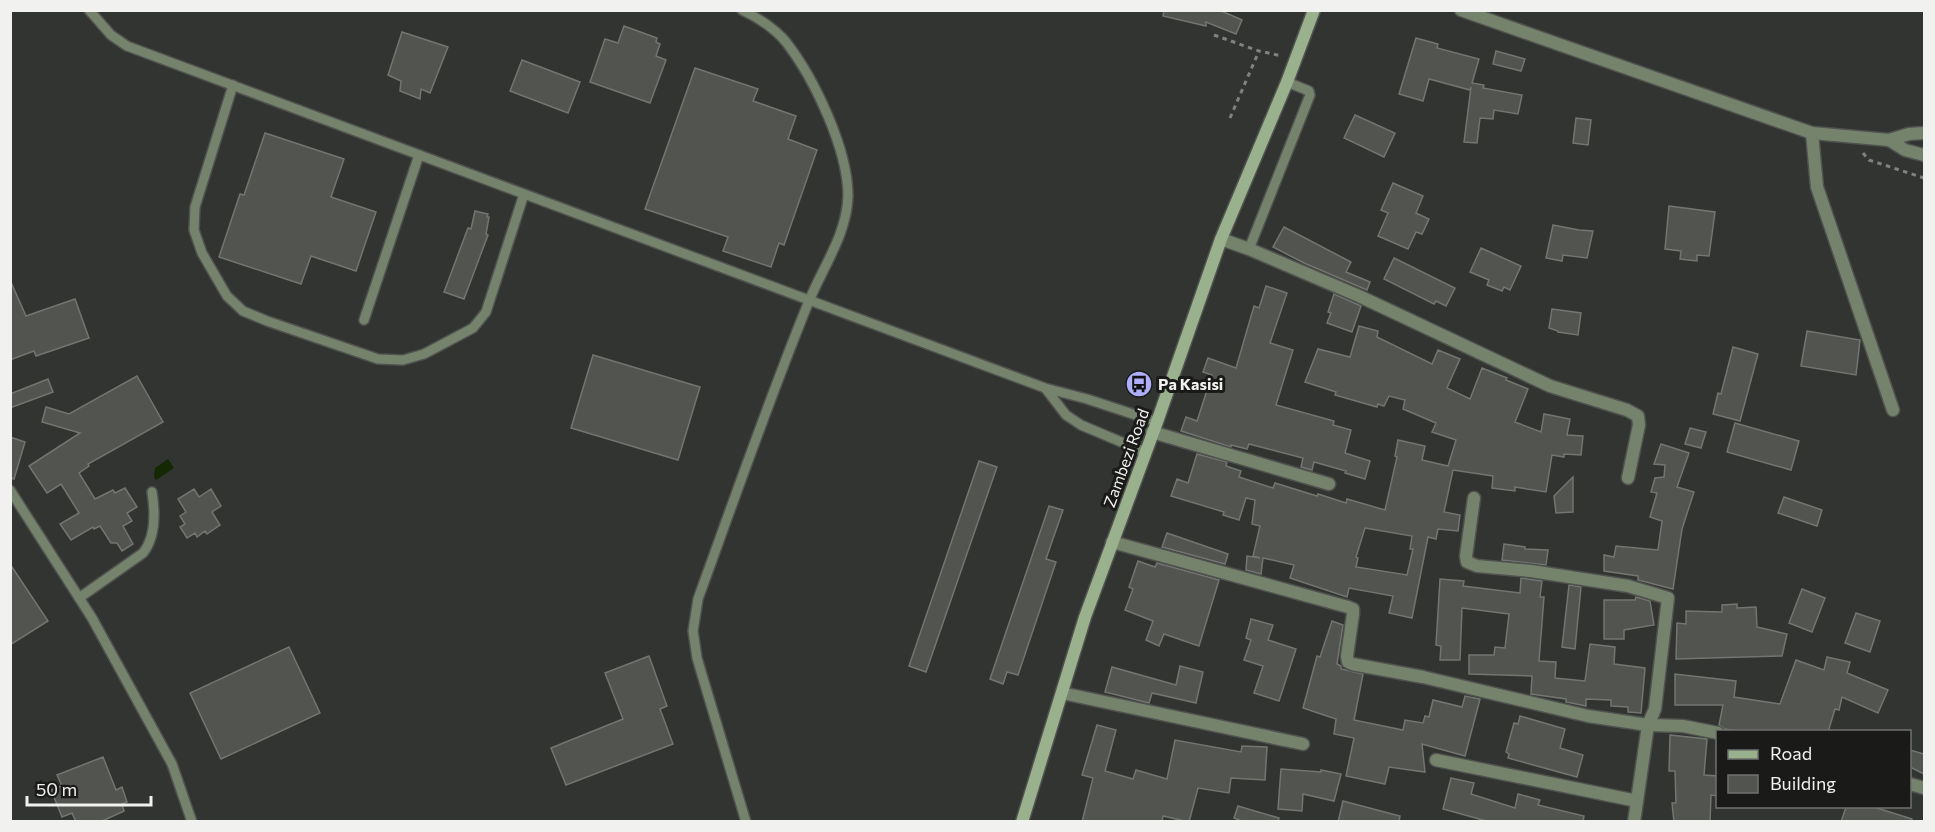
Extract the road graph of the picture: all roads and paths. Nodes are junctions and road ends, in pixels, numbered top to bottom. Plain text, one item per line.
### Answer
1 (89, 10) edge
2 (742, 10) edge
3 (1314, 10) edge
4 (1461, 10) edge
5 (1214, 35) dead end
6 (1259, 51) junction
7 (1295, 60) junction
8 (1287, 82) junction
9 (233, 86) junction
10 (1230, 118) dead end
11 (1924, 133) edge
12 (1812, 134) junction
13 (1850, 138) junction
14 (1889, 140) junction
15 (419, 155) junction
16 (1924, 155) edge
17 (1924, 178) edge
18 (524, 194) junction
19 (1221, 239) junction
20 (1249, 249) junction
21 (810, 301) junction
22 (364, 320) dead end
23 (1045, 388) junction
24 (1893, 410) dead end
25 (1155, 427) junction
26 (1145, 452) junction
27 (1628, 478) dead end
28 (1329, 484) dead end
29 (10, 490) edge
30 (152, 492) dead end
31 (1474, 498) dead end
32 (1112, 542) junction
33 (79, 598) junction
34 (1062, 693) junction
35 (1648, 725) junction
36 (1716, 733) edge
37 (1303, 744) dead end
38 (1436, 760) dead end
39 (1637, 801) junction
40 (192, 822) edge
41 (746, 822) edge
42 (1022, 822) edge
43 (1634, 822) edge

1 - 9 lane
2 - 21 lane
3 - 7 main road, Zambezi Road
4 - 12 street
5 - 6 path
6 - 7 path
6 - 10 path
7 - 8 main road, Zambezi Road
8 - 19 main road, Zambezi Road
8 - 20 lane
9 - 15 lane
9 - 18 lane
11 - 14 street
12 - 13 street
12 - 24 street
13 - 14 street
13 - 17 path
14 - 16 street
15 - 18 lane
15 - 22 lane
18 - 21 lane
19 - 20 street
19 - 25 main road, Zambezi Road
20 - 27 street
21 - 23 lane
21 - 41 lane
23 - 25 lane
23 - 26 lane
25 - 26 main road, Zambezi Road
25 - 28 street
26 - 32 main road, Zambezi Road
29 - 33 lane
30 - 33 lane
31 - 35 street
32 - 34 main road, Zambezi Road
32 - 35 street
33 - 40 lane
34 - 37 street
34 - 42 main road, Zambezi Road
35 - 36 street
35 - 39 street
38 - 39 street
39 - 43 street

